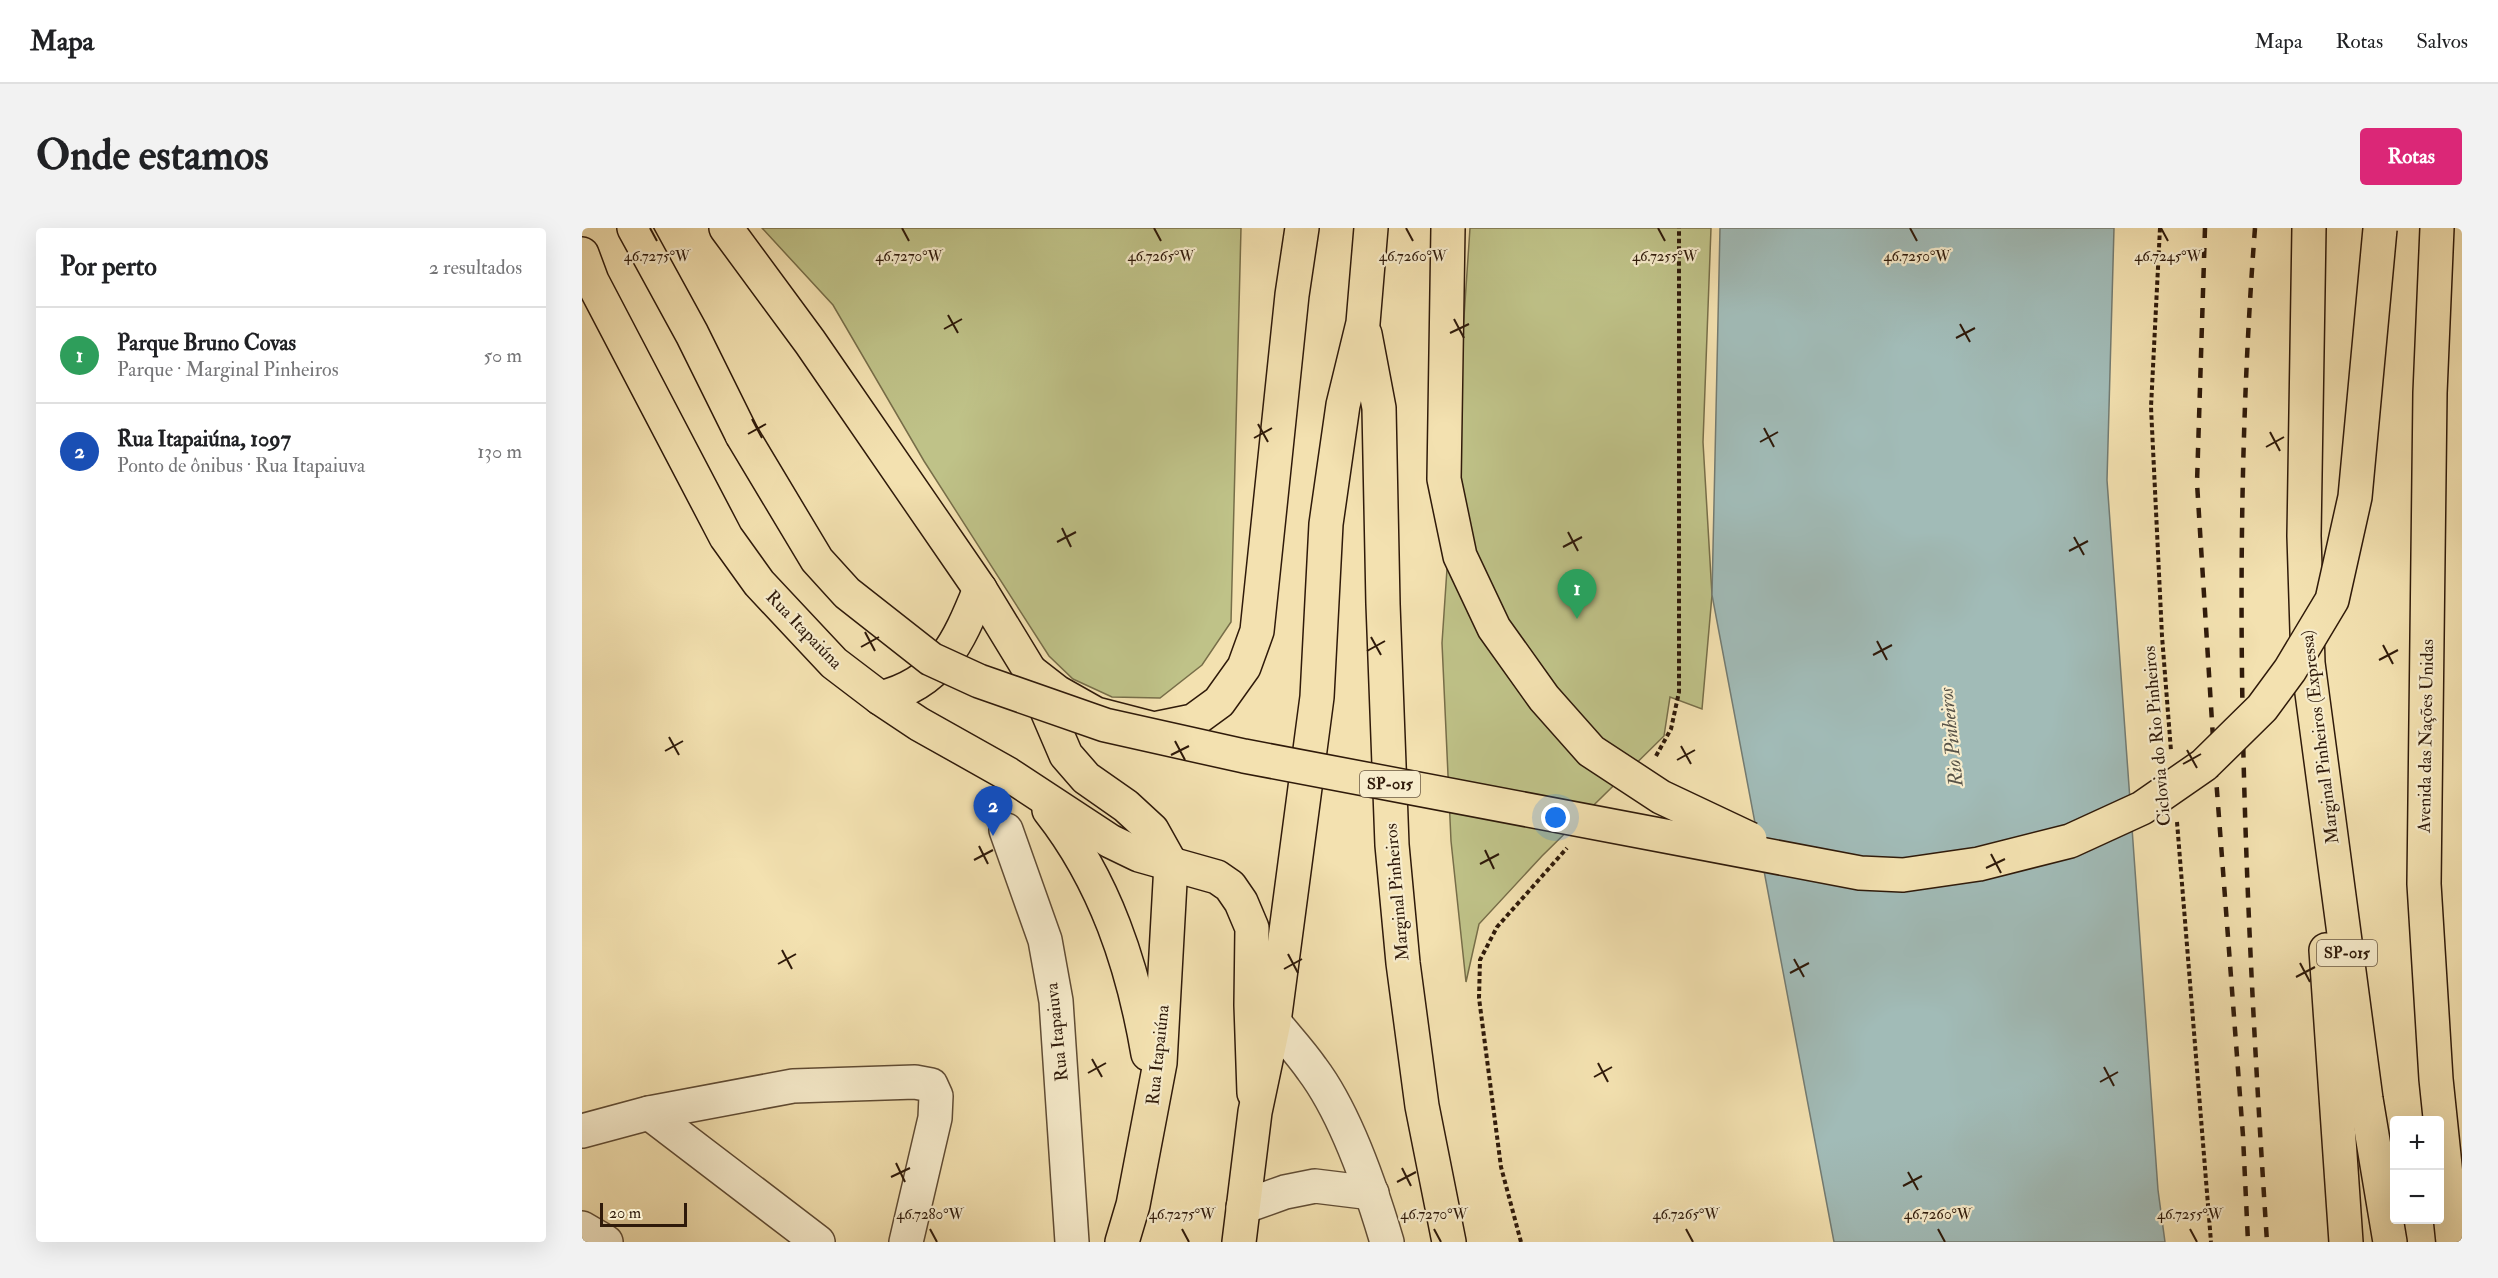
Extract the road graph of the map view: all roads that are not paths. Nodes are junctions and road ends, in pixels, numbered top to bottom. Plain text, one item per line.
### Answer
1 (634, 228) edge
2 (726, 228) edge
3 (1302, 228) edge
4 (1371, 228) edge
5 (1448, 228) edge
6 (2309, 228) edge
7 (2380, 228) edge
8 (2437, 228) edge
9 (582, 254) edge
10 (1363, 324) junction
11 (980, 590) junction
12 (2308, 663) junction
13 (1030, 671) junction
14 (880, 699) junction
15 (1035, 792) junction
16 (1006, 830) dead end
17 (1792, 859) junction
18 (1171, 864) junction
19 (1168, 911) junction
20 (1252, 928) junction
21 (1274, 1022) junction
22 (1153, 1104) junction
23 (1255, 1112) junction
24 (650, 1113) junction
25 (582, 1131) edge
26 (1372, 1193) junction
27 (1243, 1207) junction
28 (582, 1228) edge
29 (606, 1242) edge
30 (818, 1242) edge
31 (906, 1242) edge
32 (1072, 1242) edge
33 (1122, 1242) edge
34 (1239, 1242) edge
35 (1388, 1242) edge
36 (1449, 1242) edge
37 (2346, 1242) edge
38 (2390, 1242) edge
39 (2453, 1242) edge

1 - 17 main road, bridge
2 - 11 main road
3 - 13 main road
4 - 10 main road, SP-015
5 - 17 main road, bridge
6 - 12 main road, Marginal Pinheiros (Expressa) / SP-015
7 - 17 main road, bridge
8 - 39 main road, Avenida das Nações Unidas
9 - 14 main road, Rua Itapaiúna
10 - 21 main road
10 - 36 main road, Marginal Pinheiros / SP-015
11 - 13 main road
11 - 14 main road
12 - 37 main road
12 - 38 main road, Marginal Pinheiros (Expressa) / SP-015
13 - 18 main road
14 - 15 main road, Rua Itapaiúna
15 - 18 main road, Rua Itapaiúna
15 - 22 main road
16 - 32 street, Rua Itapaiuva
18 - 19 main road, Rua Itapaiúna
18 - 20 main road, Rua Itapaiúna
19 - 20 main road
19 - 22 main road, Rua Itapaiúna
20 - 23 main road, Rua Itapaiúna
21 - 23 main road
21 - 26 street
22 - 33 main road, Rua Itapaiúna
23 - 27 main road
24 - 25 street
24 - 30 street
24 - 31 street
26 - 27 street
26 - 35 street
27 - 34 main road
28 - 29 street

